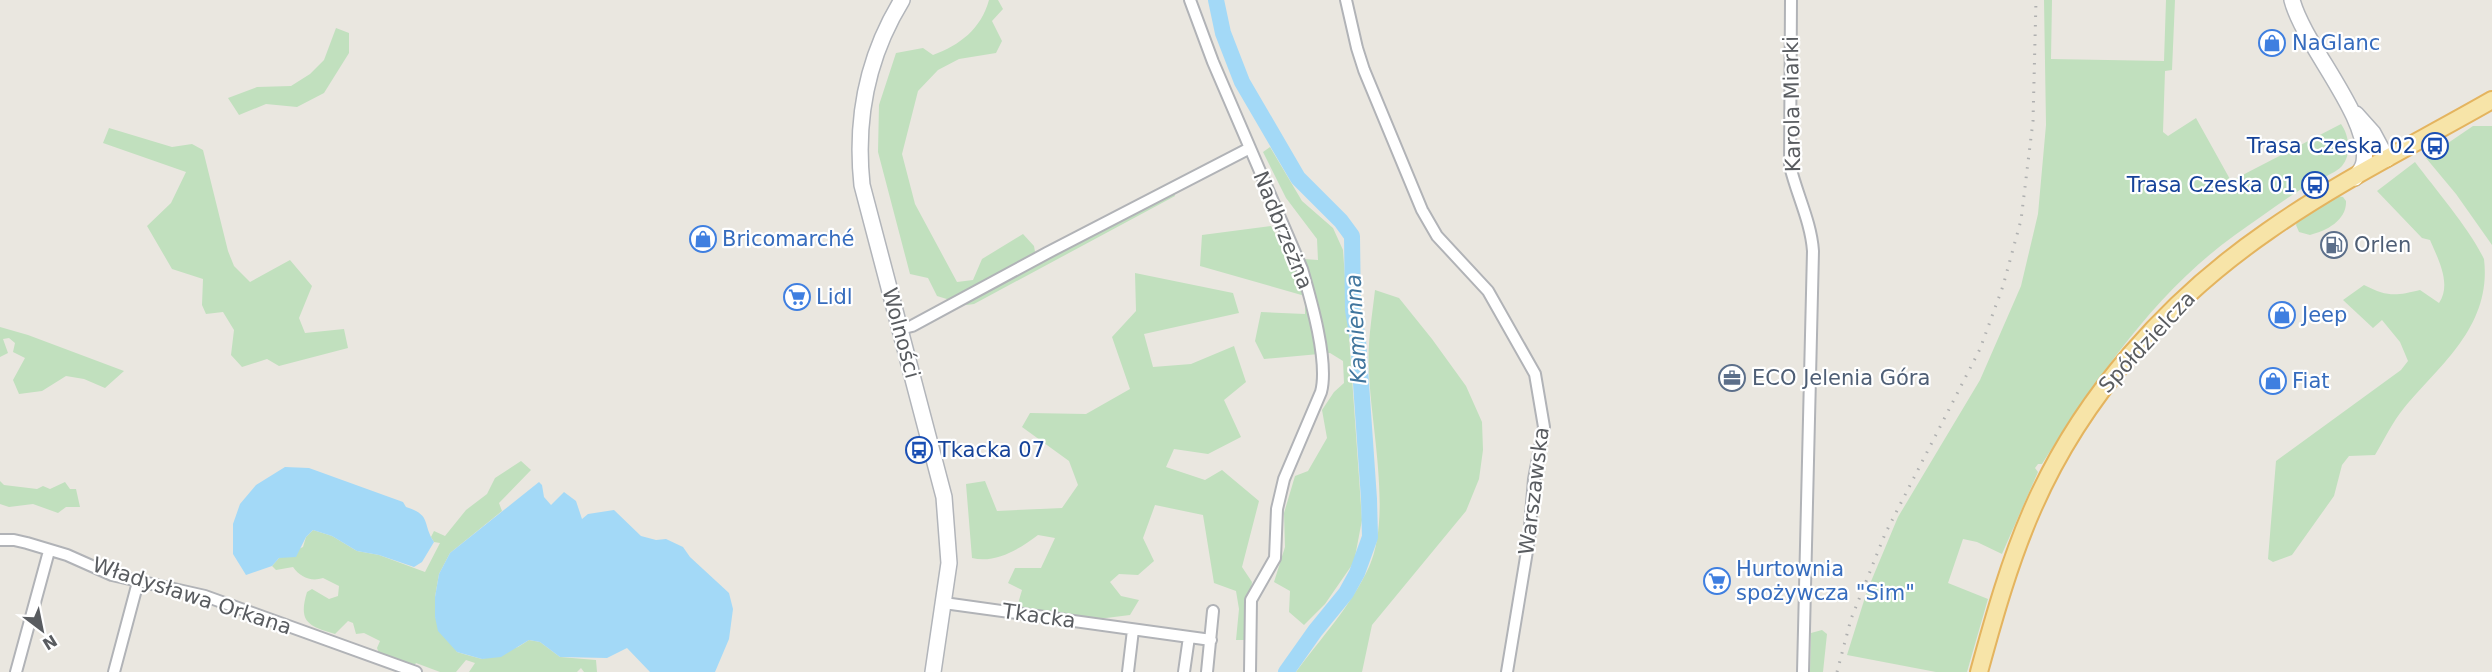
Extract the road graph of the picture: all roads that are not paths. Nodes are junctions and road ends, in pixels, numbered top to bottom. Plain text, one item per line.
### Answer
1 (902, 0) edge
2 (1190, 0) edge
3 (1346, 0) edge
4 (1791, 0) edge
5 (2292, 0) edge
6 (2492, 100) edge
7 (2350, 107) junction
8 (2361, 136) junction
9 (1250, 148) junction
10 (2387, 159) junction
11 (2355, 178) junction
12 (900, 329) junction
13 (0, 540) edge
14 (49, 551) junction
15 (138, 582) junction
16 (944, 603) junction
17 (1214, 611) dead end
18 (1133, 630) junction
19 (1189, 637) junction
20 (1211, 640) junction
21 (16, 672) edge
22 (114, 672) edge
23 (416, 672) edge
24 (933, 672) edge
25 (1128, 672) edge
26 (1184, 672) edge
27 (1207, 672) edge
28 (1250, 672) edge
29 (1507, 672) edge
30 (1803, 672) edge
31 (1979, 672) edge

1 - 12 street, Wolności
2 - 9 street, Nadbrzeżna
3 - 29 street, Warszawska
4 - 30 street, Karola Miarki
5 - 7 street
6 - 10 main road, Spółdzielcza
7 - 8 street
7 - 10 street
8 - 10 street
8 - 11 street
9 - 12 street
9 - 28 street, Nadbrzeżna
10 - 11 main road, Spółdzielcza
11 - 31 main road, Spółdzielcza
12 - 16 street, Wolności
13 - 14 street, Władysława Orkana
14 - 15 street, Władysława Orkana
14 - 21 street
15 - 22 street
15 - 23 street, Władysława Orkana
16 - 18 street, Tkacka
16 - 24 street, Wolności
17 - 20 street
18 - 19 street, Tkacka
18 - 25 street
19 - 20 street, Tkacka
19 - 26 street
20 - 27 street

